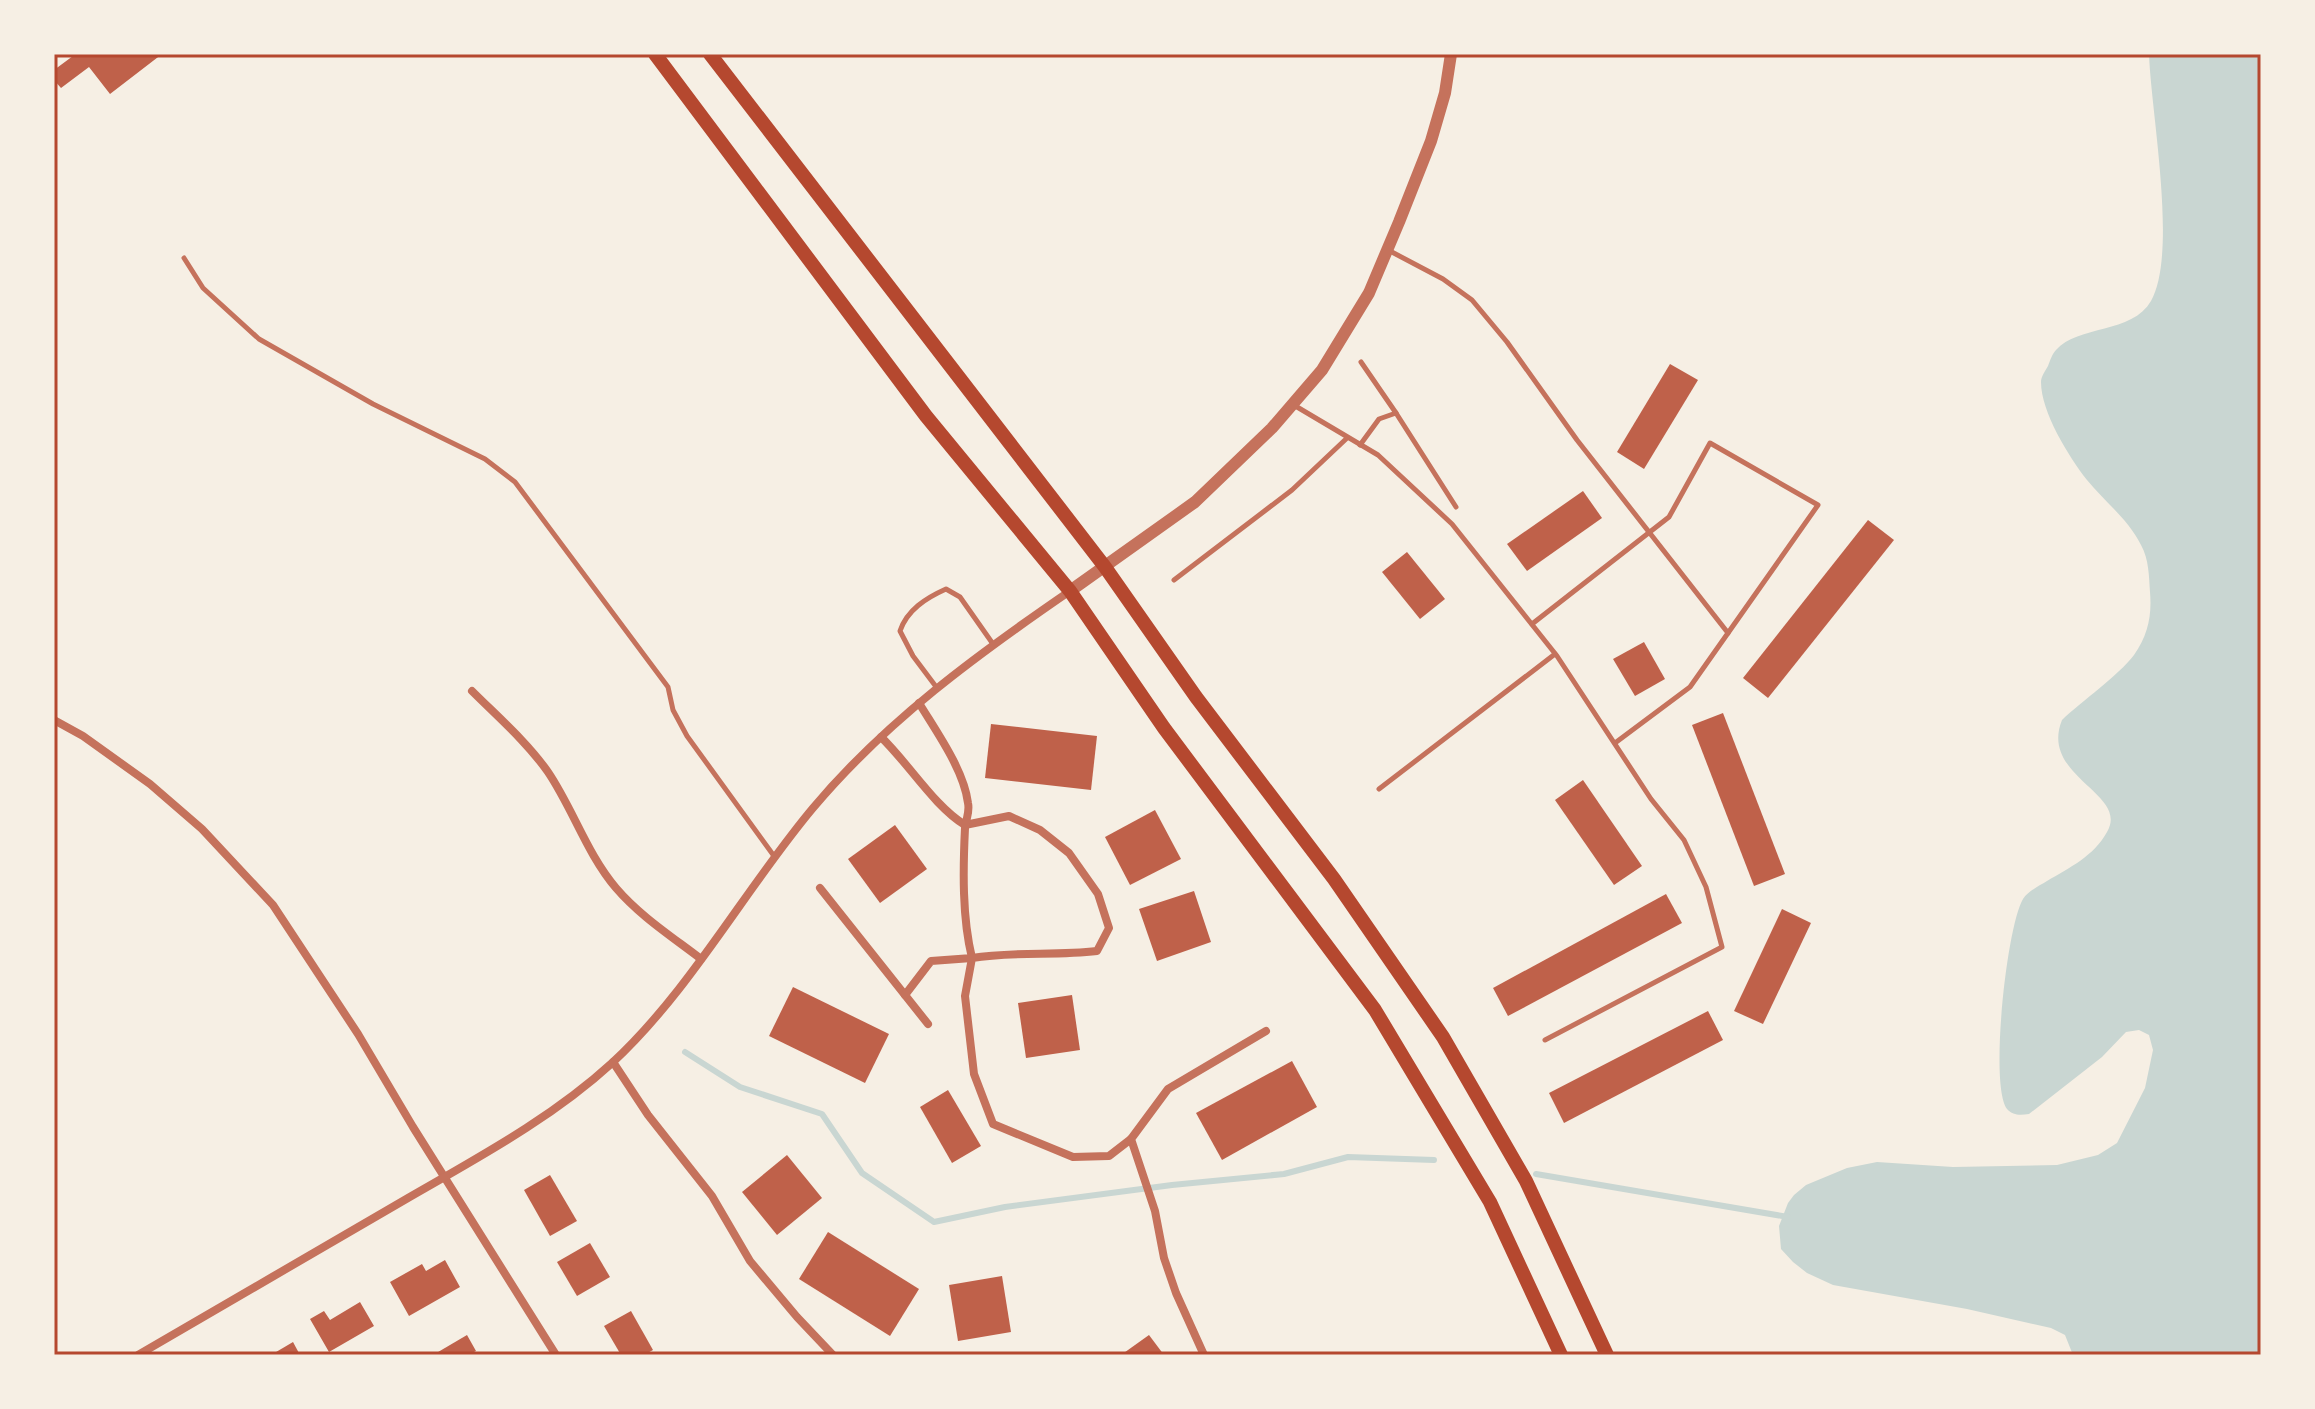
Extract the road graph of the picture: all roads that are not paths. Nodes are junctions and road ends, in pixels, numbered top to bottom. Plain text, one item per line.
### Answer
1 (655, 54) edge
2 (710, 54) edge
3 (1451, 54) edge
4 (1387, 249) junction
5 (184, 258) dead end
6 (1361, 362) dead end
7 (1291, 404) junction
8 (1396, 413) junction
9 (1346, 439) junction
10 (1360, 445) junction
11 (1456, 507) dead end
12 (1650, 533) junction
13 (1105, 567) junction
14 (1174, 580) dead end
15 (1070, 591) junction
16 (1532, 624) junction
17 (1728, 633) junction
18 (993, 644) junction
19 (1555, 654) junction
20 (937, 688) junction
21 (472, 691) dead end
22 (919, 703) junction
23 (54, 720) edge
24 (881, 737) junction
25 (1615, 743) junction
26 (1379, 789) dead end
27 (965, 825) junction
28 (774, 856) junction
29 (820, 888) dead end
30 (972, 958) junction
31 (701, 959) junction
32 (905, 995) junction
33 (928, 1024) dead end
34 (1266, 1031) dead end
35 (1545, 1040) dead end
36 (613, 1062) junction
37 (1131, 1139) junction
38 (445, 1176) junction
39 (138, 1355) edge
40 (556, 1355) edge
41 (833, 1355) edge
42 (1204, 1355) edge
43 (1561, 1355) edge
44 (1607, 1355) edge

1 - 15 main road
2 - 13 main road
3 - 4 street
4 - 7 street
4 - 12 lane
5 - 28 lane
6 - 8 lane
7 - 9 lane
7 - 13 street
8 - 10 lane
8 - 11 lane
9 - 10 lane
9 - 14 lane
10 - 16 lane
12 - 16 lane
12 - 17 lane
12 - 17 lane
13 - 15 street
13 - 44 main road
15 - 18 street
15 - 43 main road
16 - 19 lane
17 - 25 lane
18 - 20 street
18 - 20 lane
19 - 25 lane
19 - 26 lane
20 - 22 street
21 - 31 street
22 - 24 street
22 - 27 street
23 - 38 street
24 - 27 street
24 - 28 street
25 - 35 lane
27 - 30 street
27 - 30 street
28 - 31 street
29 - 32 street
30 - 32 street
30 - 37 street
31 - 36 street
32 - 33 street
34 - 37 street
36 - 38 street
36 - 41 street
37 - 42 street
38 - 39 street
38 - 40 street

